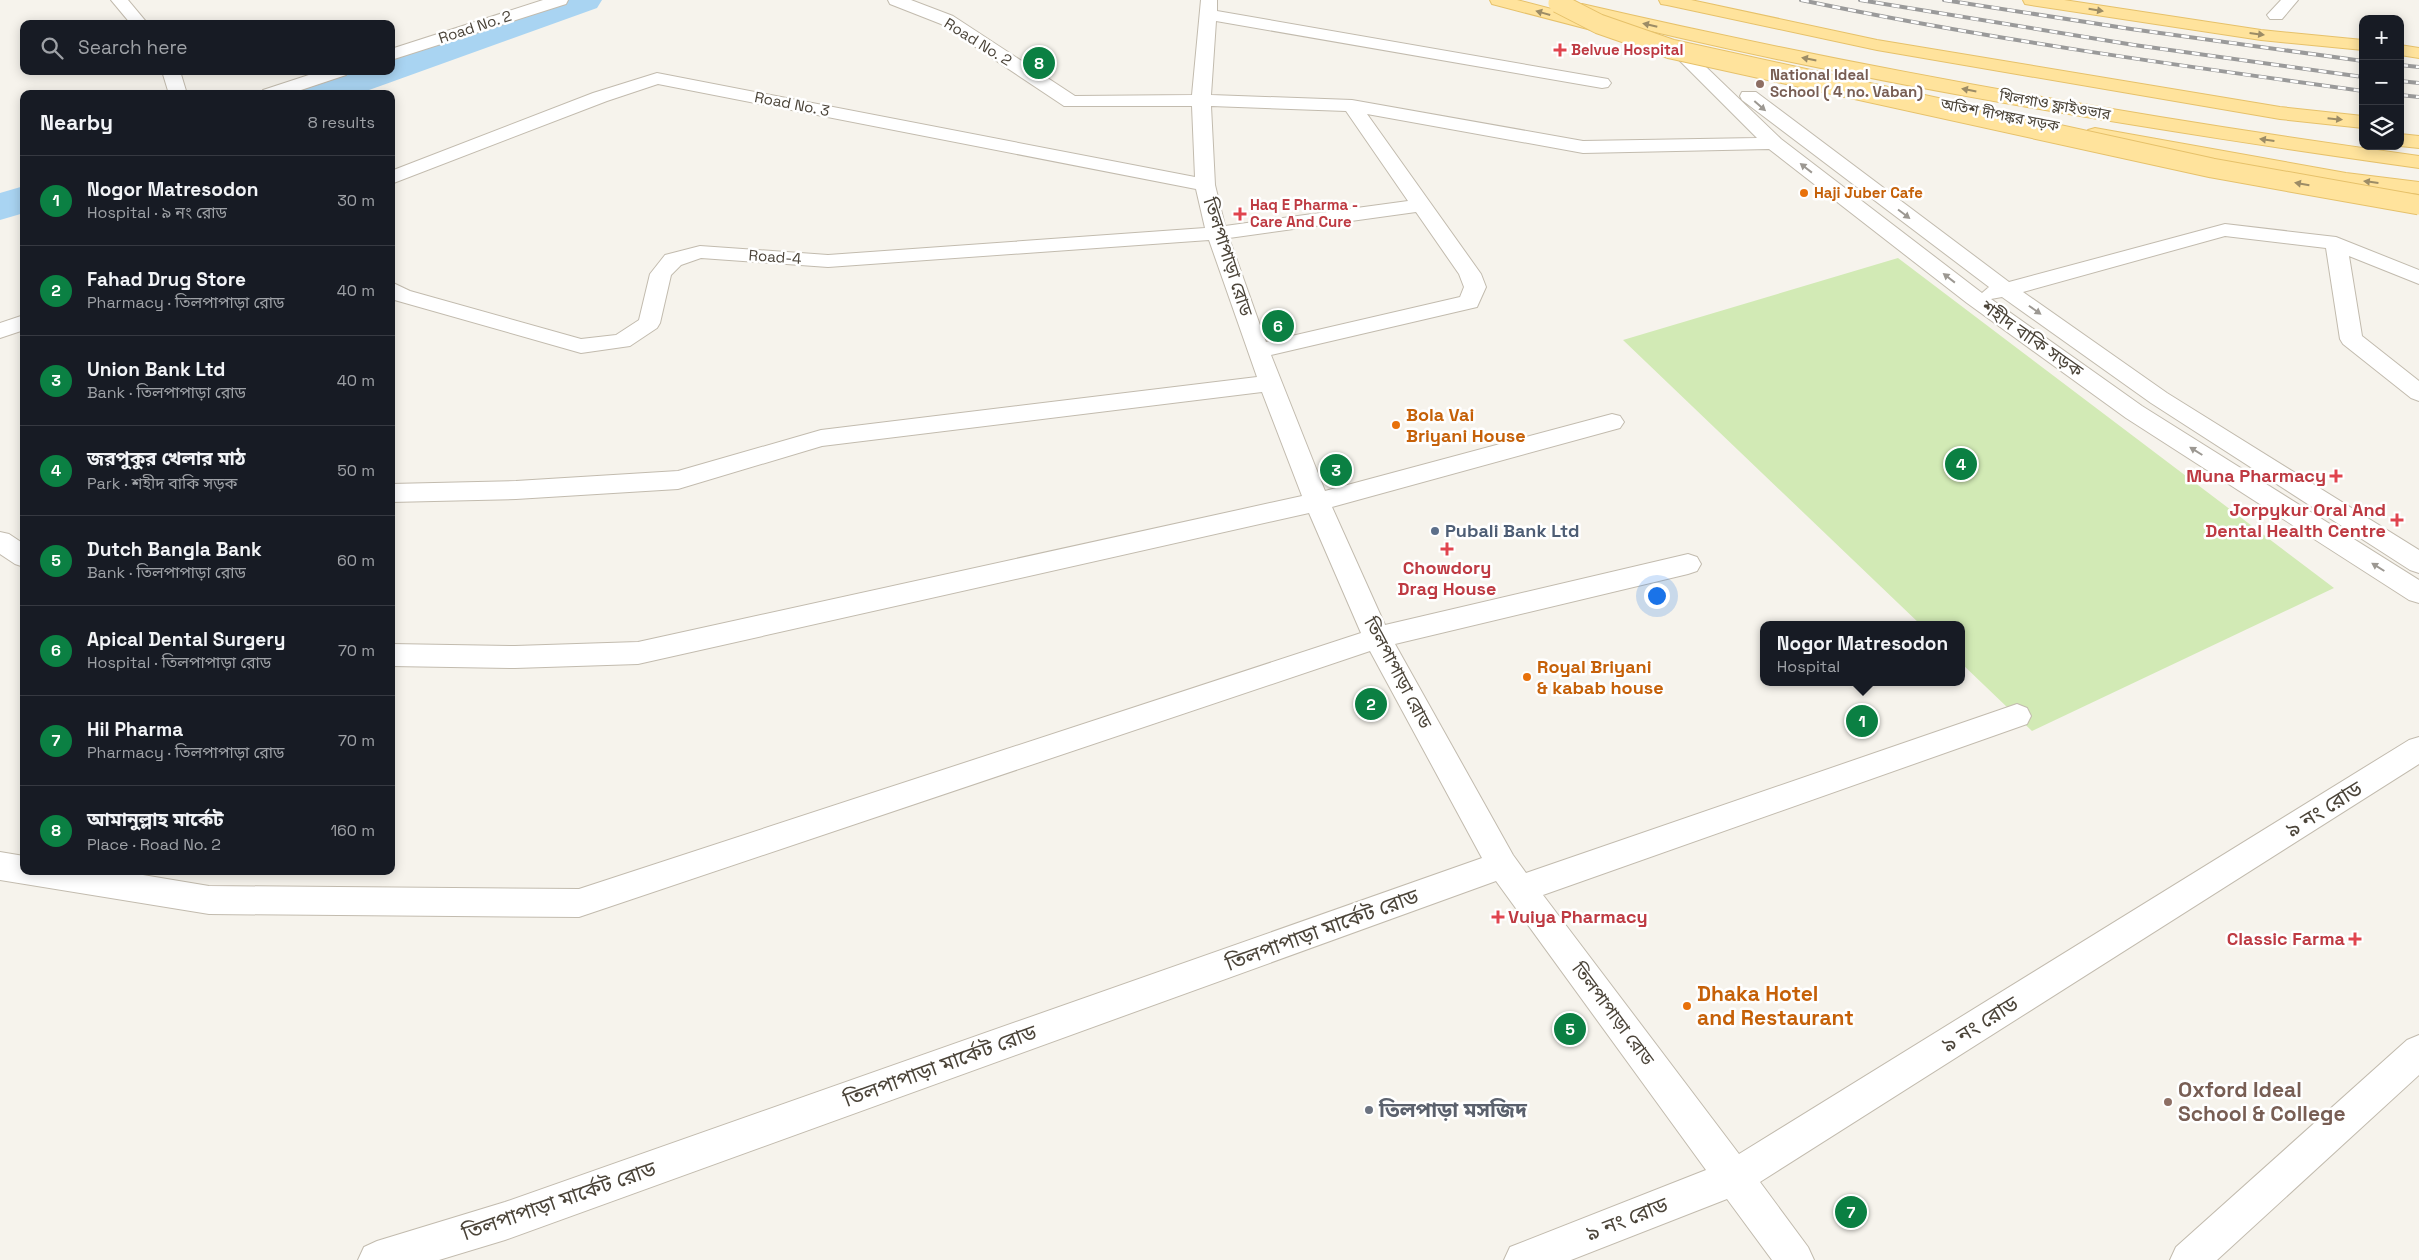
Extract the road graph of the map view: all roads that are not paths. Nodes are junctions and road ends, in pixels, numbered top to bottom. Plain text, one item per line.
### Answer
1 (119, 0) edge
2 (560, 0) edge
3 (896, 0) edge
4 (1498, 0) edge
5 (1668, 0) edge
6 (2031, 0) edge
7 (2290, 0) edge
8 (1552, 2) edge
9 (1628, 2) dead end
10 (1208, 8) edge
11 (2276, 14) dead end
12 (136, 20) edge
13 (1674, 46) junction
14 (2359, 46) edge
15 (1696, 51) junction
16 (2404, 51) edge
17 (395, 53) edge
18 (2419, 53) edge
19 (172, 75) edge
20 (328, 75) edge
21 (1602, 83) dead end
22 (177, 90) edge
23 (282, 90) edge
24 (1201, 100) junction
25 (1352, 106) junction
26 (2359, 122) edge
27 (2404, 126) edge
28 (2419, 128) edge
29 (2359, 134) edge
30 (2404, 140) edge
31 (2419, 142) edge
32 (1774, 143) junction
33 (2419, 162) edge
34 (395, 176) edge
35 (1205, 185) junction
36 (2419, 188) edge
37 (1421, 205) junction
38 (2419, 205) edge
39 (1217, 233) junction
40 (2336, 243) junction
41 (2419, 278) edge
42 (2005, 289) junction
43 (395, 292) edge
44 (1974, 298) junction
45 (20, 324) edge
46 (0, 332) edge
47 (1258, 351) junction
48 (1271, 384) junction
49 (2419, 393) edge
50 (1612, 422) dead end
51 (395, 493) edge
52 (1317, 502) junction
53 (0, 541) edge
54 (20, 554) edge
55 (2419, 563) edge
56 (1688, 564) dead end
57 (2419, 593) edge
58 (1377, 638) junction
59 (395, 655) edge
60 (2017, 716) dead end
61 (2419, 749) edge
62 (0, 866) edge
63 (20, 869) edge
64 (56, 875) edge
65 (1511, 877) junction
66 (2419, 1052) edge
67 (1735, 1178) junction
68 (377, 1260) edge
69 (1522, 1260) edge
70 (1795, 1260) edge
71 (2189, 1260) edge

1 - 12 street
2 - 17 street, Road No. 2
3 - 24 street, Road No. 2
13 -> 4 main road, অতিশ দীপঙ্কর সড়ক
5 -> 26 main road
6 -> 14 main road
7 - 11 street
33 -> 8 main road, খিলগাও ফ্লাইওভার, bridge
38 -> 8 main road, bridge
9 - 29 main road, খিলগাও ফ্লাইওভার
10 - 21 street
10 - 24 street, তিলপাপাড়া রোড
13 - 15 main road, অতিশ দীপঙ্কর সড়ক
13 - 32 street, শহীদ বাকি সড়ক
36 -> 15 main road, অতিশ দীপঙ্কর সড়ক
15 -> 42 street, শহীদ বাকি সড়ক
16 - 18 main road
19 - 22 street
20 - 23 street
24 - 25 street, Road No. 2
24 - 35 street, তিলপাপাড়া রোড
25 - 32 street, Road No. 2
25 - 37 street
27 - 28 main road
30 - 31 main road
44 -> 32 street, শহীদ বাকি সড়ক
34 - 35 street, Road No. 3
35 - 39 street, তিলপাপাড়া রোড
37 - 39 street, Road-4
37 - 47 street
39 - 43 street, Road-4
39 - 47 street, তিলপাপাড়া রোড
40 - 41 street
40 - 42 street
40 - 49 street
42 - 44 street
42 -> 55 street, শহীদ বাকি সড়ক
57 -> 44 street, শহীদ বাকি সড়ক
45 - 46 street
47 - 48 street, তিলপাপাড়া রোড
48 - 51 street
48 - 52 street, তিলপাপাড়া রোড
50 - 52 street
52 - 58 street, তিলপাপাড়া রোড
52 - 59 street
53 - 54 street
56 - 58 street
58 - 64 street
58 - 65 street, তিলপাপাড়া রোড
60 - 65 street, তিলপাপাড়া মার্কেট রোড
61 - 67 street, ৯ নং রোড
62 - 63 street
65 - 67 street, তিলপাপাড়া রোড
65 - 68 street, তিলপাপাড়া মার্কেট রোড
66 - 71 street
67 - 69 street, ৯ নং রোড
67 - 70 street, তিলপাপাড়া রোড

